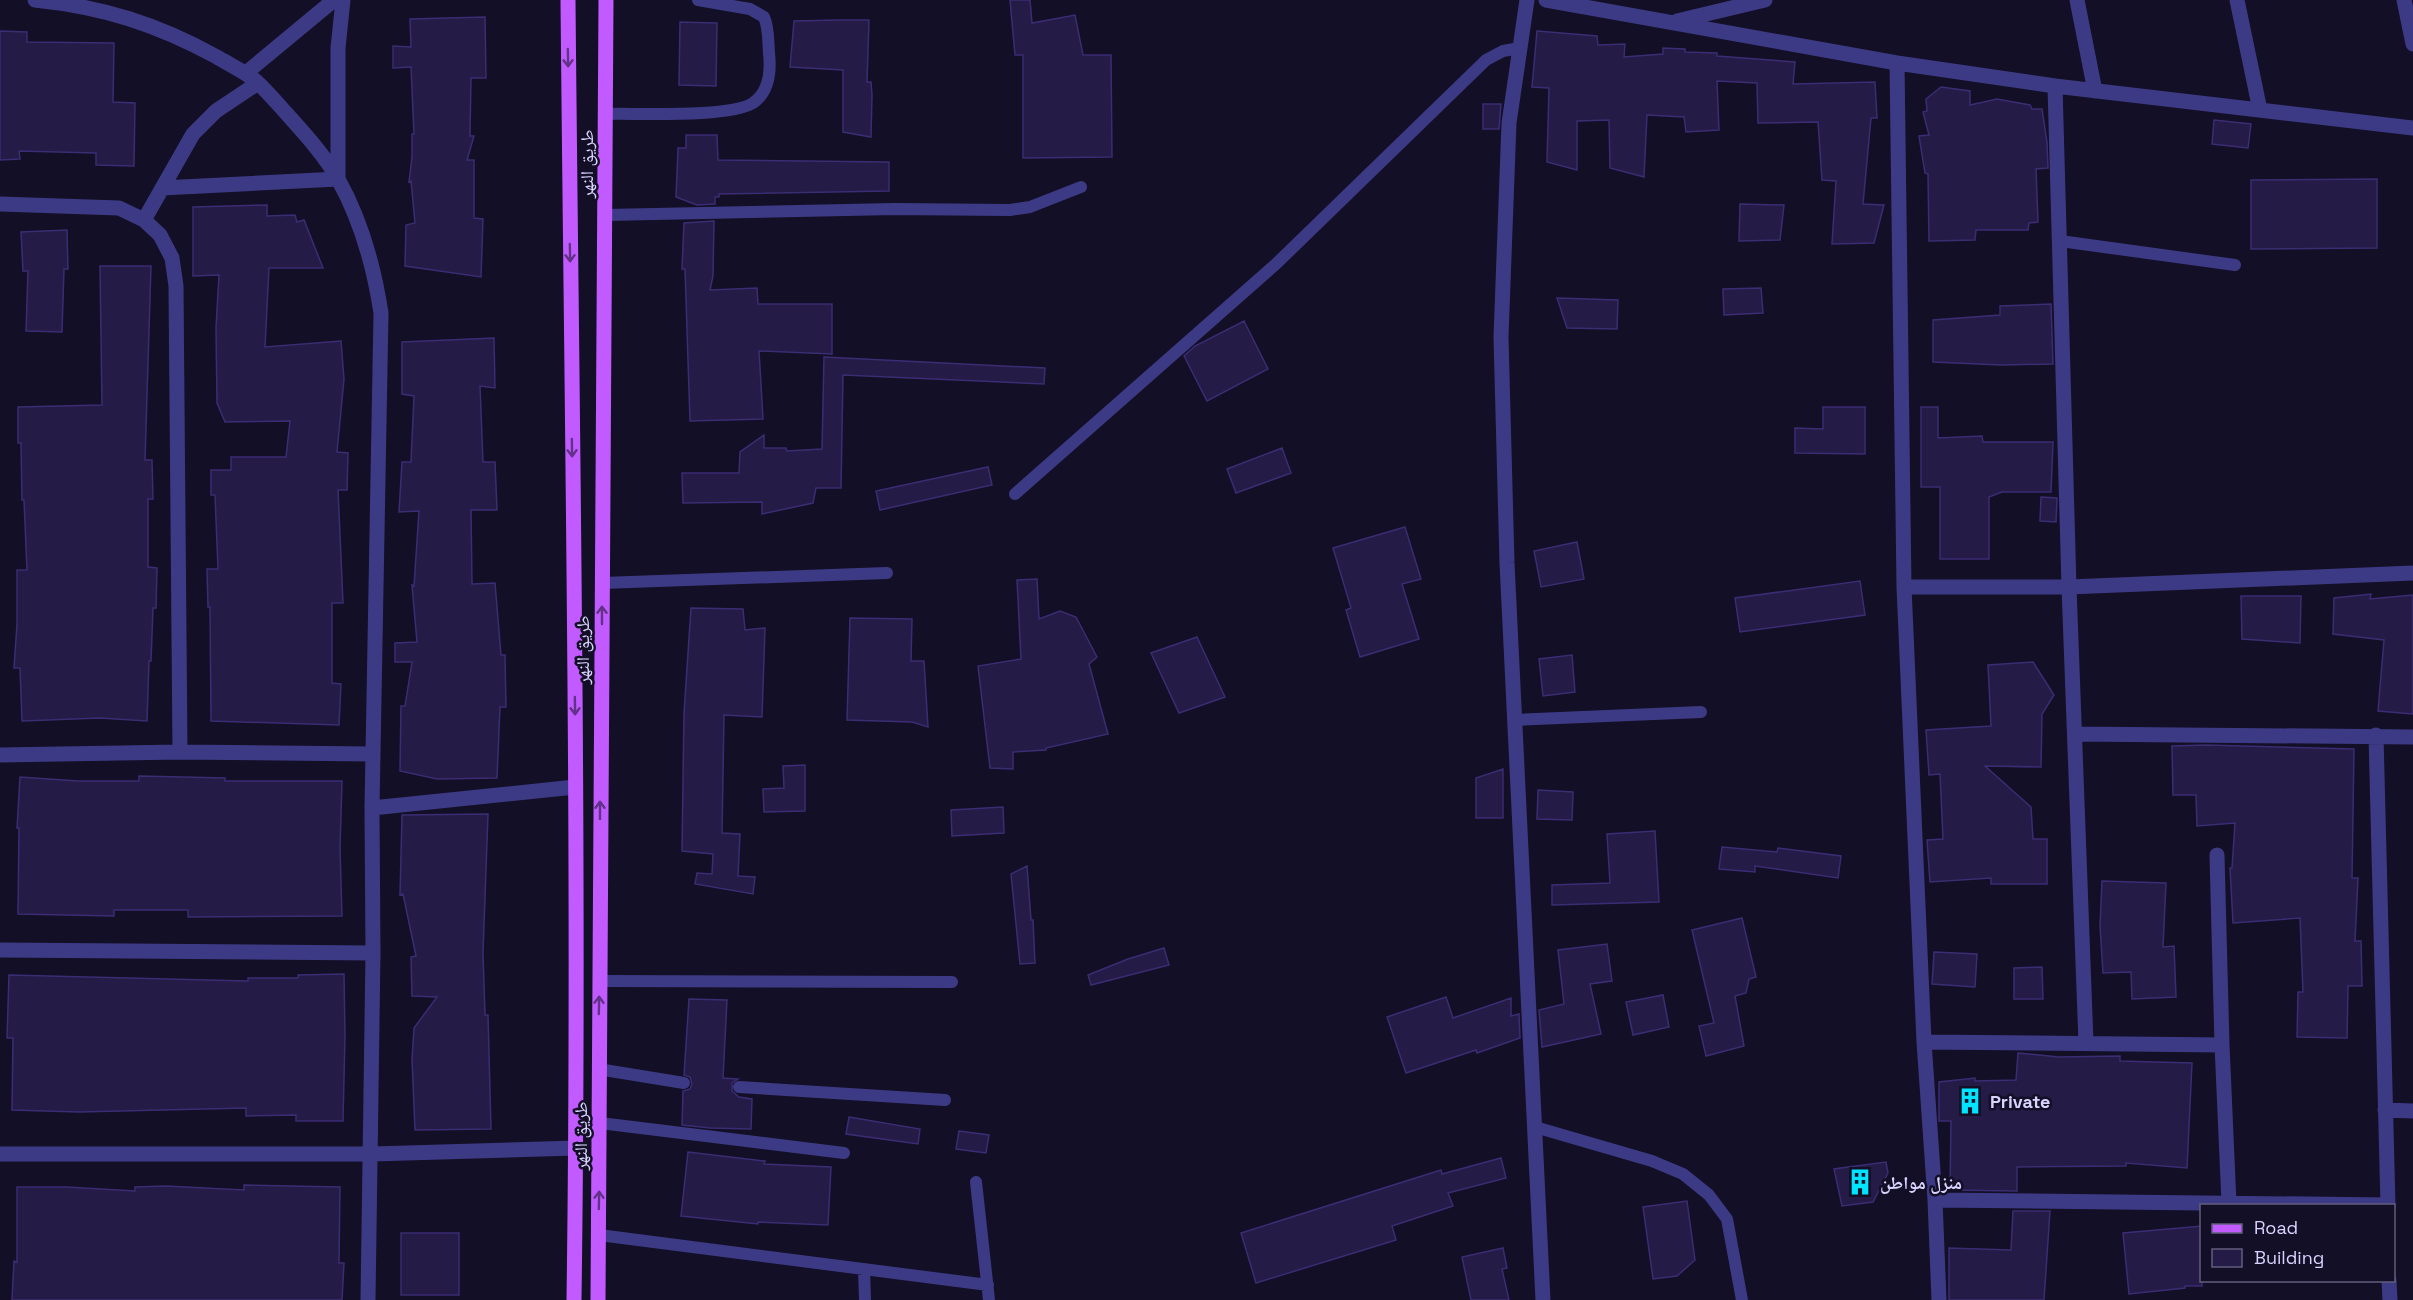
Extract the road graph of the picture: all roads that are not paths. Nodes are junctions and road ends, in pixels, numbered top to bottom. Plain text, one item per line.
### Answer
1 (35, 0) edge
2 (334, 0) edge
3 (343, 0) edge
4 (568, 0) edge
5 (606, 0) edge
6 (698, 0) edge
7 (1527, 0) edge
8 (1546, 0) edge
9 (1765, 0) edge
10 (2077, 0) edge
11 (2237, 0) edge
12 (2404, 0) edge
13 (1671, 22) junction
14 (2413, 44) edge
15 (1520, 48) junction
16 (1897, 63) junction
17 (252, 78) junction
18 (2055, 86) junction
19 (2095, 90) junction
20 (2260, 110) junction
21 (606, 114) junction
22 (2413, 128) edge
23 (338, 179) junction
24 (1081, 187) dead end
25 (162, 188) junction
26 (0, 204) edge
27 (605, 215) junction
28 (144, 220) junction
29 (2060, 240) junction
30 (2235, 265) dead end
31 (1015, 494) dead end
32 (887, 573) dead end
33 (2413, 573) edge
34 (602, 583) junction
35 (1904, 587) junction
36 (2069, 587) junction
37 (1701, 712) dead end
38 (1515, 720) junction
39 (2076, 734) junction
40 (2376, 735) junction
41 (2413, 737) edge
42 (180, 752) junction
43 (373, 754) junction
44 (0, 755) edge
45 (575, 787) junction
46 (372, 808) junction
47 (2217, 855) dead end
48 (0, 950) edge
49 (374, 953) junction
50 (600, 981) junction
51 (952, 982) dead end
52 (1924, 1042) junction
53 (2086, 1043) junction
54 (2222, 1045) junction
55 (598, 1069) junction
56 (684, 1083) dead end
57 (739, 1087) dead end
58 (945, 1100) dead end
59 (2385, 1110) junction
60 (2413, 1111) edge
61 (600, 1123) junction
62 (1535, 1126) junction
63 (576, 1148) junction
64 (843, 1153) dead end
65 (0, 1154) edge
66 (372, 1154) junction
67 (976, 1182) dead end
68 (1935, 1200) junction
69 (2229, 1203) junction
70 (2308, 1204) edge
71 (2388, 1204) edge
72 (599, 1235) junction
73 (864, 1269) junction
74 (2389, 1282) edge
75 (988, 1285) junction
76 (368, 1300) edge
77 (574, 1300) edge
78 (598, 1300) edge
79 (865, 1300) edge
80 (989, 1300) edge
81 (1543, 1300) edge
82 (1742, 1300) edge
83 (1939, 1300) edge
84 (2390, 1300) edge

1 - 17 street
2 - 17 street
3 - 23 street
4 -> 45 main road, طريق النهر
5 - 21 main road, طريق النهر
6 - 21 lane
7 - 15 street
8 - 13 street
9 - 13 street
10 - 19 street
11 - 20 street
12 - 14 street
13 - 16 street
15 - 31 lane
15 - 38 street
16 - 18 street
16 - 35 street
17 - 23 street
17 - 25 street
18 - 19 street
18 - 29 street
19 - 20 street
20 - 22 street
21 - 27 main road, طريق النهر
23 - 25 street
23 - 43 street
24 - 27 lane
25 - 28 street
26 - 28 street
27 - 34 main road, طريق النهر
28 - 42 street
29 - 30 lane
29 - 36 street
32 - 34 lane
33 - 36 street
50 -> 34 main road, طريق النهر
35 - 36 street
35 - 52 street
36 - 39 street
37 - 38 lane
38 - 62 street
39 - 40 street
39 - 53 street
40 - 41 street
40 - 59 street
42 - 43 street
42 - 44 street
43 - 46 street
45 - 46 street
45 - 63 main road, طريق النهر
46 - 49 street
47 - 54 street
48 - 49 street
49 - 66 street
50 - 51 lane
55 -> 50 main road, طريق النهر
52 - 53 street
52 - 68 street
53 - 54 street
54 - 69 street
55 - 56 lane
55 - 61 main road, طريق النهر
57 - 58 lane
59 - 60 street
59 - 71 street
61 - 64 lane
72 -> 61 main road, طريق النهر
62 - 81 street
62 - 82 lane
63 - 66 street
63 - 77 main road, طريق النهر
65 - 66 street
66 - 76 street
67 - 75 lane
68 - 69 street
68 - 83 street
69 - 70 street
72 - 73 lane
72 - 78 main road, طريق النهر
73 - 75 lane
73 - 79 lane
74 - 84 street
75 - 80 lane

